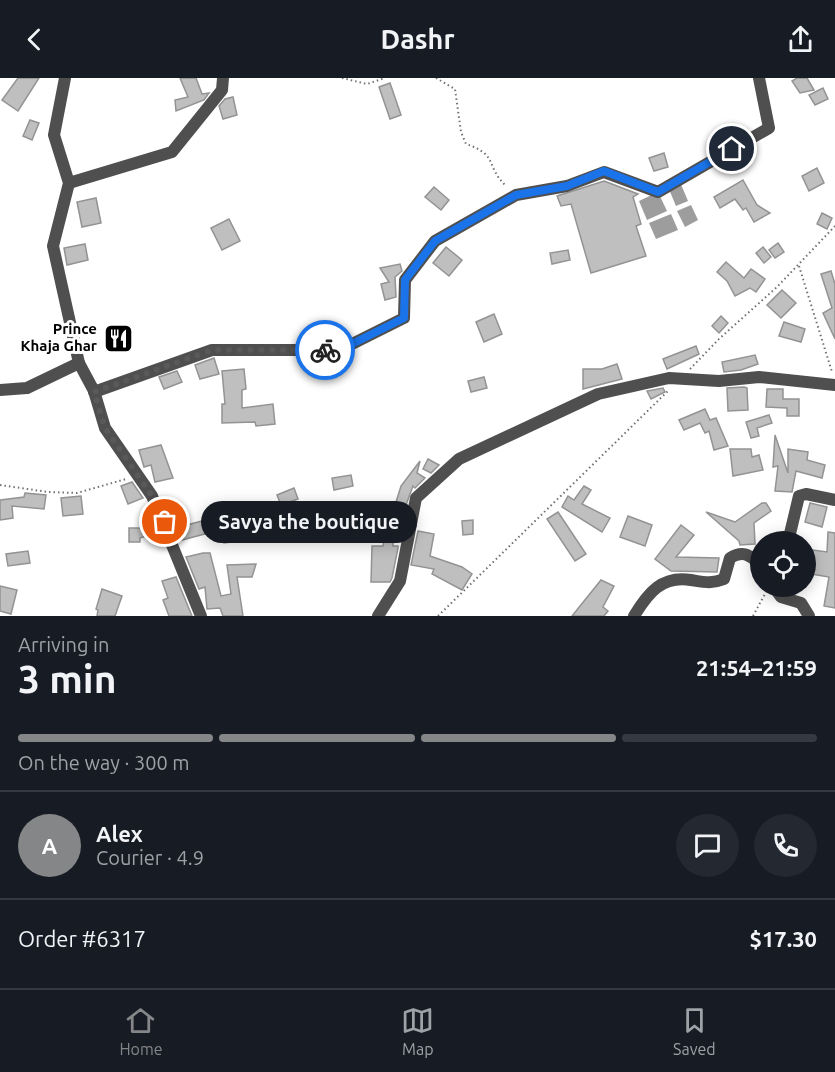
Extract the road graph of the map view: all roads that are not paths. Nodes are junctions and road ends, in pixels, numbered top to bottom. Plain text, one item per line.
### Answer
1 (65, 78) edge
2 (224, 78) edge
3 (759, 78) edge
4 (69, 183) junction
5 (80, 363) junction
6 (833, 379) edge
7 (0, 390) edge
8 (94, 392) junction
9 (835, 500) edge
10 (791, 531) edge
11 (750, 556) edge
12 (781, 597) edge
13 (201, 616) edge
14 (378, 616) edge
15 (634, 616) edge
16 (809, 616) edge

1 - 4 street
2 - 4 street
3 - 8 street
4 - 5 street
5 - 7 street
5 - 8 street
6 - 14 street
8 - 13 street
9 - 10 street
11 - 15 street
12 - 16 street

